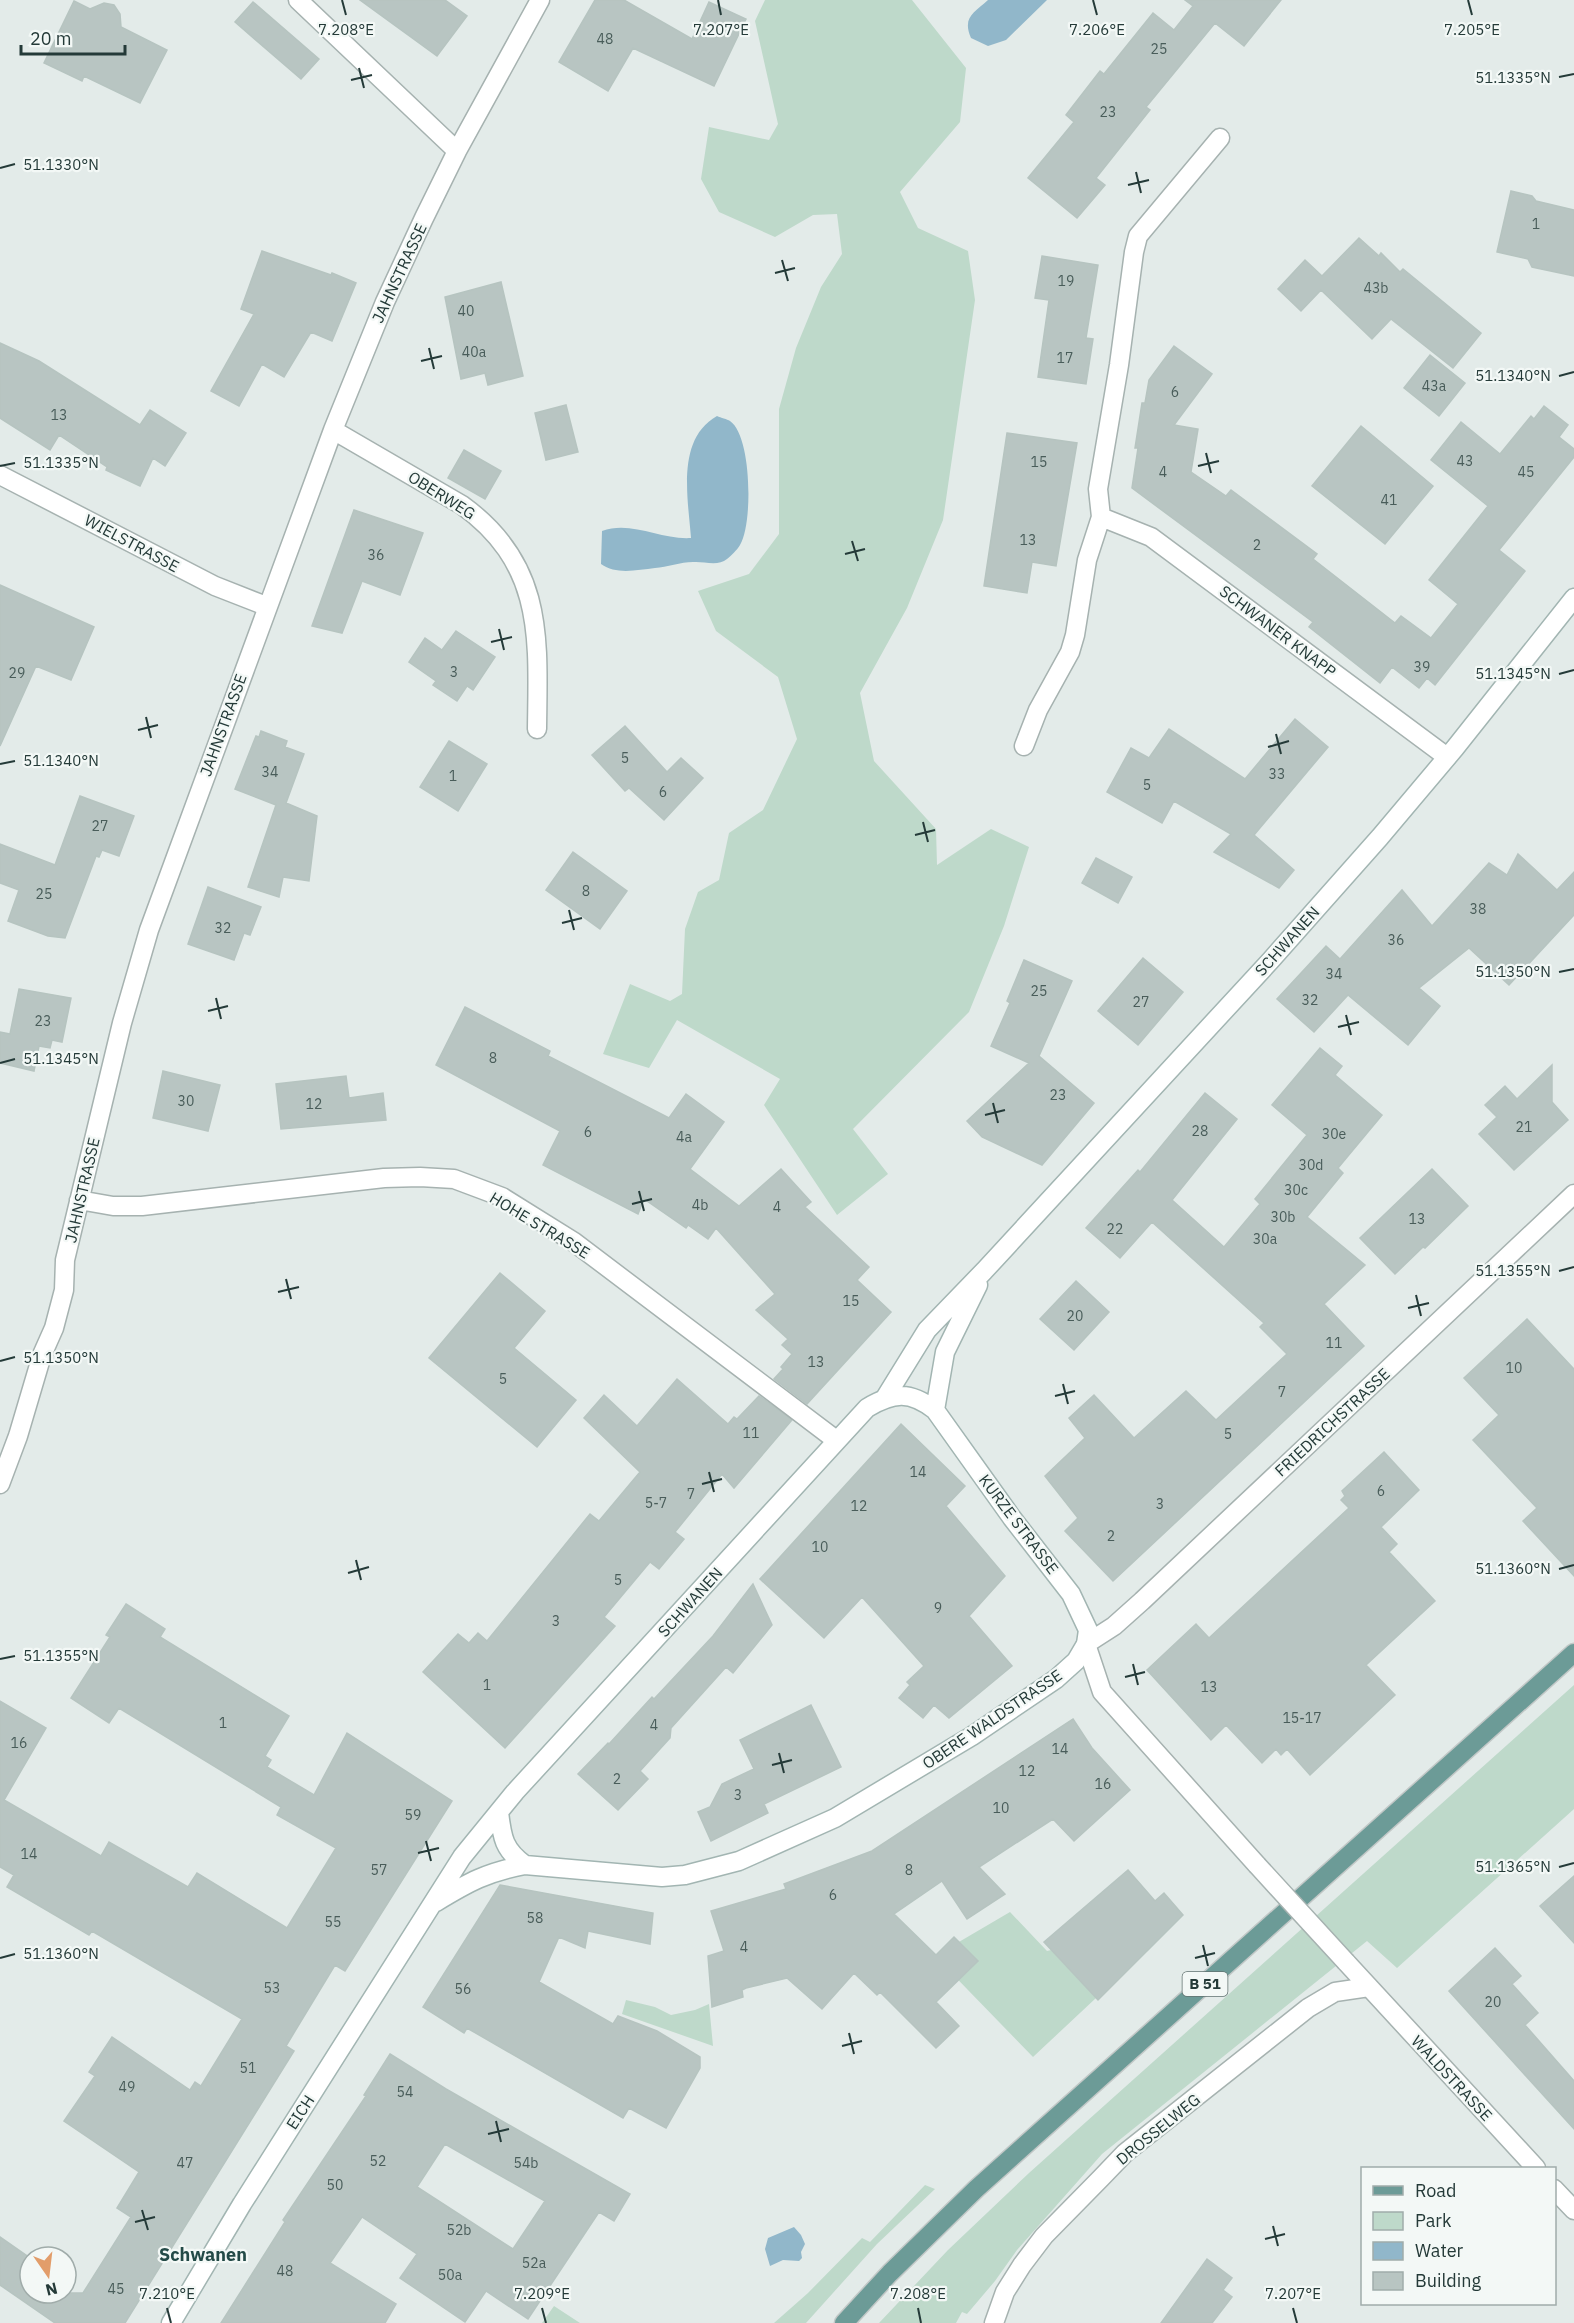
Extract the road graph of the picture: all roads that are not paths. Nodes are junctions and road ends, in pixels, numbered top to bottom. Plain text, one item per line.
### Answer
1 (298, 0) edge
2 (540, 0) edge
3 (1220, 138) dead end
4 (457, 151) junction
5 (333, 430) junction
6 (0, 475) edge
7 (1101, 517) junction
8 (1574, 598) edge
9 (266, 606) junction
10 (537, 729) dead end
11 (1024, 746) dead end
12 (1448, 757) junction
13 (1574, 1194) edge
14 (79, 1200) junction
15 (984, 1271) junction
16 (885, 1398) junction
17 (936, 1410) junction
18 (836, 1440) junction
19 (0, 1484) edge
20 (1086, 1644) junction
21 (1574, 1653) edge
22 (499, 1812) junction
23 (525, 1865) junction
24 (433, 1903) junction
25 (1369, 1987) junction
26 (1534, 2167) edge
27 (1556, 2191) edge
28 (1574, 2210) edge
29 (171, 2323) edge
30 (844, 2323) edge
31 (994, 2323) edge

1 - 4 street
2 - 4 street, JAHNSTRASSE
3 - 7 street
4 - 5 street, JAHNSTRASSE
5 - 9 street, JAHNSTRASSE
5 - 10 street, OBERWEG
6 - 9 street, WIELSTRASSE
7 - 11 street
7 - 12 street, SCHWANER KNAPP
8 - 12 street, SCHWANEN
9 - 14 street, JAHNSTRASSE
12 - 15 street, SCHWANEN
13 - 20 street, FRIEDRICHSTRASSE
14 - 18 street, HOHE STRASSE
14 - 19 street, JAHNSTRASSE
15 - 16 street, SCHWANEN
15 - 17 street, SCHWANEN
16 - 17 street
16 - 18 street, SCHWANEN
17 - 20 street, KURZE STRASSE
18 - 22 street, SCHWANEN
20 - 23 street, OBERE WALDSTRASSE
20 - 25 street, bridge
21 - 30 main road, B 51
22 - 23 street
22 - 24 street, EICH
23 - 24 street, EICH
24 - 29 street, EICH
25 - 26 street, WALDSTRASSE
25 - 31 street, DROSSELWEG
27 - 28 street

